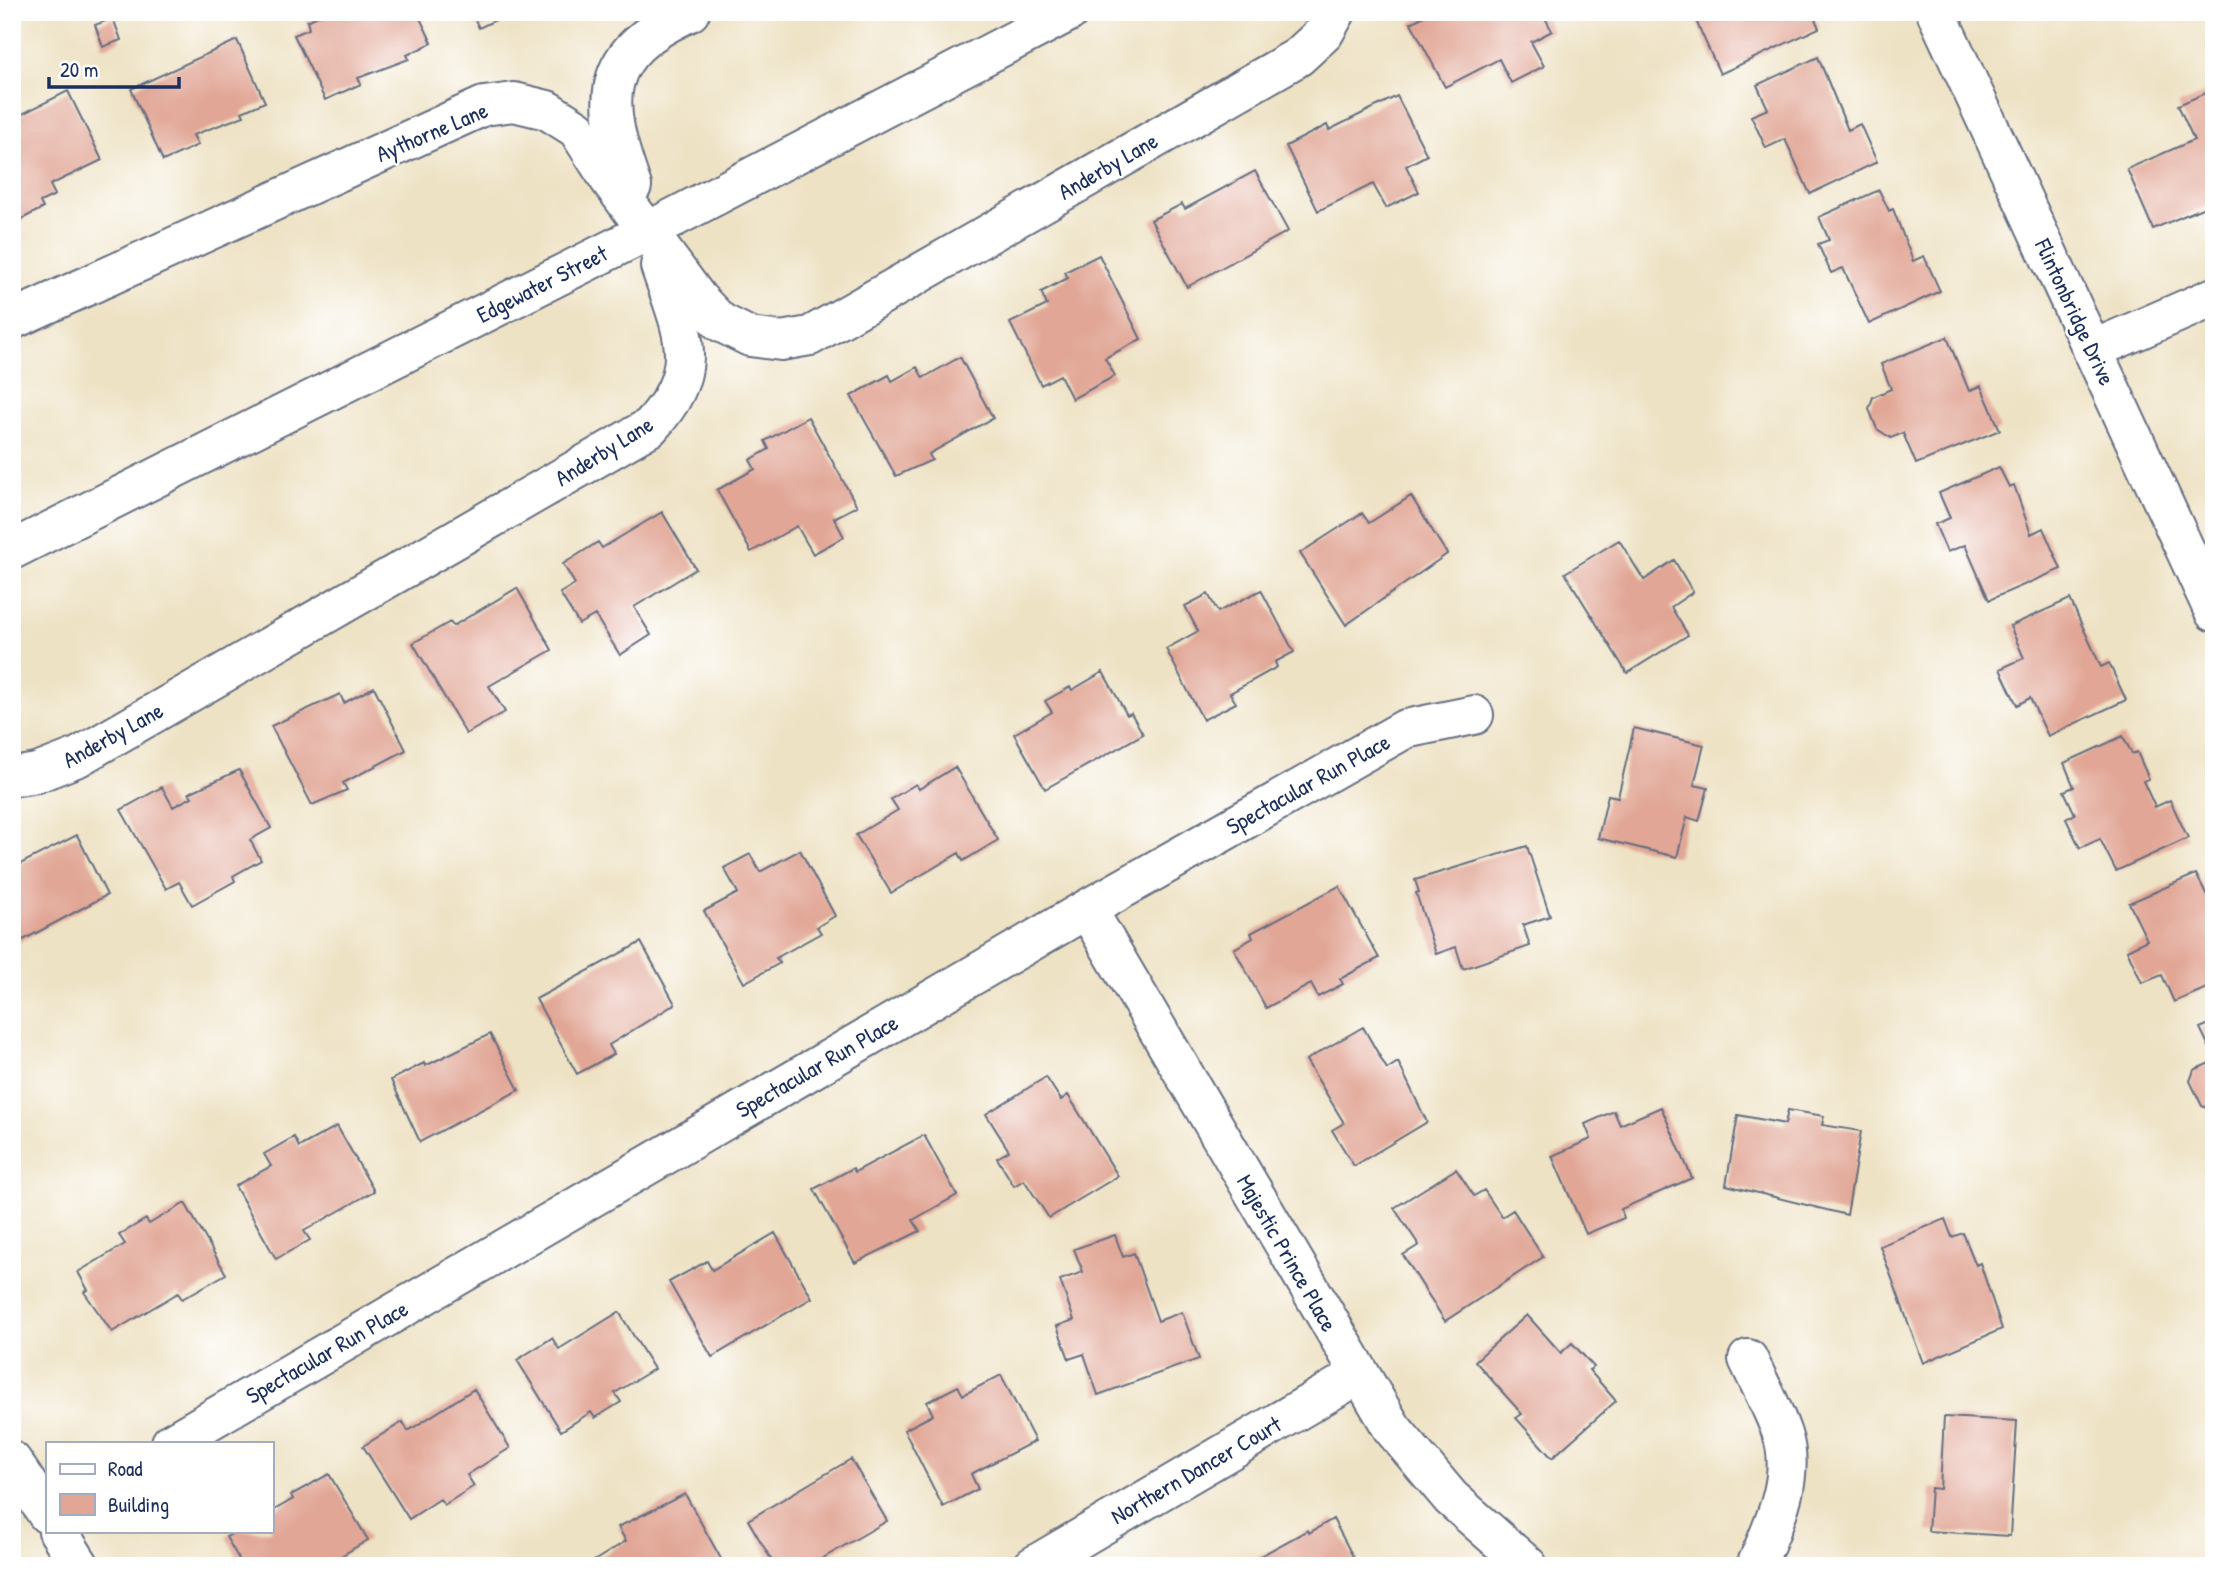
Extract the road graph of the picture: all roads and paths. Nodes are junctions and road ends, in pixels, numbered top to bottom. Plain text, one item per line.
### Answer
1 (690, 12) edge
2 (1069, 12) edge
3 (1336, 12) edge
4 (1936, 12) edge
5 (648, 231) junction
6 (2214, 297) edge
7 (12, 320) edge
8 (2092, 349) junction
9 (12, 551) edge
10 (2214, 612) edge
11 (1474, 715) dead end
12 (12, 777) edge
13 (1087, 909) junction
14 (1748, 1359) dead end
15 (1358, 1375) junction
16 (173, 1442) edge
17 (12, 1461) edge
18 (46, 1512) edge
19 (59, 1532) edge
20 (80, 1566) edge
21 (1033, 1566) edge
22 (1528, 1566) edge
23 (1756, 1566) edge

1 - 5 street
2 - 5 street, Edgewater Street
3 - 5 street, Anderby Lane
4 - 8 street, Flintonbridge Drive
5 - 7 street, Aythorne Lane
5 - 9 street, Edgewater Street
5 - 12 street, Anderby Lane
6 - 8 street
8 - 10 street, Flintonbridge Drive
11 - 13 street, Spectacular Run Place
13 - 15 street, Majestic Prince Place
13 - 16 street, Spectacular Run Place
14 - 23 street
15 - 21 street, Northern Dancer Court
15 - 22 street, Majestic Prince Place
17 - 18 street
19 - 20 street

